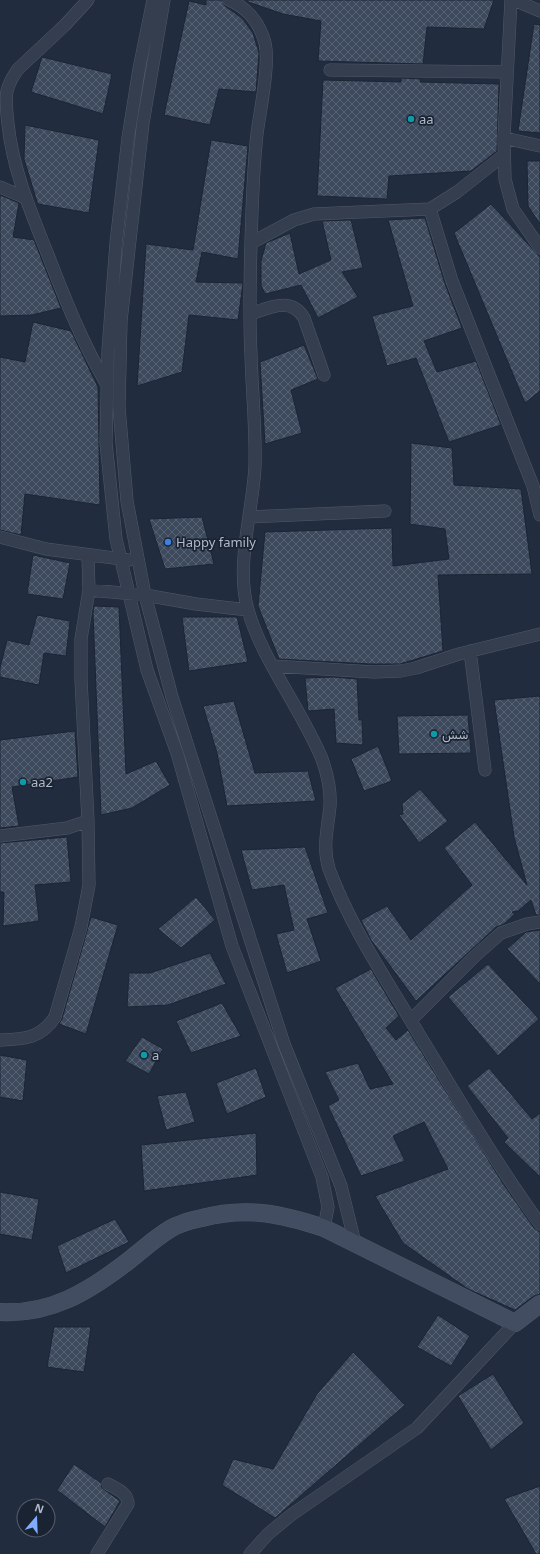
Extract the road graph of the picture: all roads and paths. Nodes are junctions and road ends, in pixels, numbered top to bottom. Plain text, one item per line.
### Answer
1 (88, 0) edge
2 (153, 0) edge
3 (164, 0) edge
4 (229, 0) edge
5 (511, 0) edge
6 (514, 0) edge
7 (540, 11) edge
8 (330, 70) dead end
9 (507, 72) junction
10 (504, 138) junction
11 (540, 146) edge
12 (504, 155) junction
13 (0, 187) edge
14 (26, 198) junction
15 (430, 209) junction
16 (251, 243) junction
17 (540, 248) edge
18 (250, 314) junction
19 (324, 375) dead end
20 (106, 383) junction
21 (108, 460) junction
22 (123, 460) junction
23 (385, 511) dead end
24 (540, 515) edge
25 (250, 517) junction
26 (0, 537) edge
27 (88, 556) junction
28 (121, 559) junction
29 (138, 561) junction
30 (89, 590) junction
31 (128, 593) junction
32 (146, 595) junction
33 (248, 610) junction
34 (540, 634) edge
35 (470, 651) junction
36 (273, 666) junction
37 (485, 770) dead end
38 (88, 821) junction
39 (0, 836) edge
40 (540, 922) edge
41 (411, 1020) junction
42 (0, 1040) edge
43 (540, 1224) edge
44 (324, 1228) junction
45 (356, 1243) junction
46 (540, 1304) edge
47 (0, 1312) edge
48 (515, 1324) junction
49 (108, 1484) dead end
50 (97, 1554) edge
51 (250, 1554) edge

1 - 14 street
2 - 20 street
3 - 22 street
4 - 16 street
5 - 9 street
6 - 7 street
8 - 9 street
9 - 10 street
10 - 11 street
10 - 12 street
12 - 15 street
12 - 17 street
13 - 14 street
14 - 20 street
15 - 16 street
15 - 24 street
16 - 18 street
18 - 19 street
18 - 25 street
20 - 21 street
21 - 22 street
21 - 28 street
22 - 29 street
23 - 25 street
25 - 33 street
26 - 27 street
27 - 28 street
27 - 30 street
28 - 29 street
28 - 31 street
29 - 32 street
30 - 31 street
30 - 38 street
31 - 32 street
31 - 44 street
32 - 33 street
32 - 45 street
33 - 36 street
34 - 35 street
35 - 36 street
35 - 37 street
36 - 41 street
38 - 39 street
38 - 42 street
40 - 41 street
41 - 43 street
44 - 45 street
44 - 47 street
45 - 48 street
46 - 48 street
48 - 51 street
49 - 50 street

